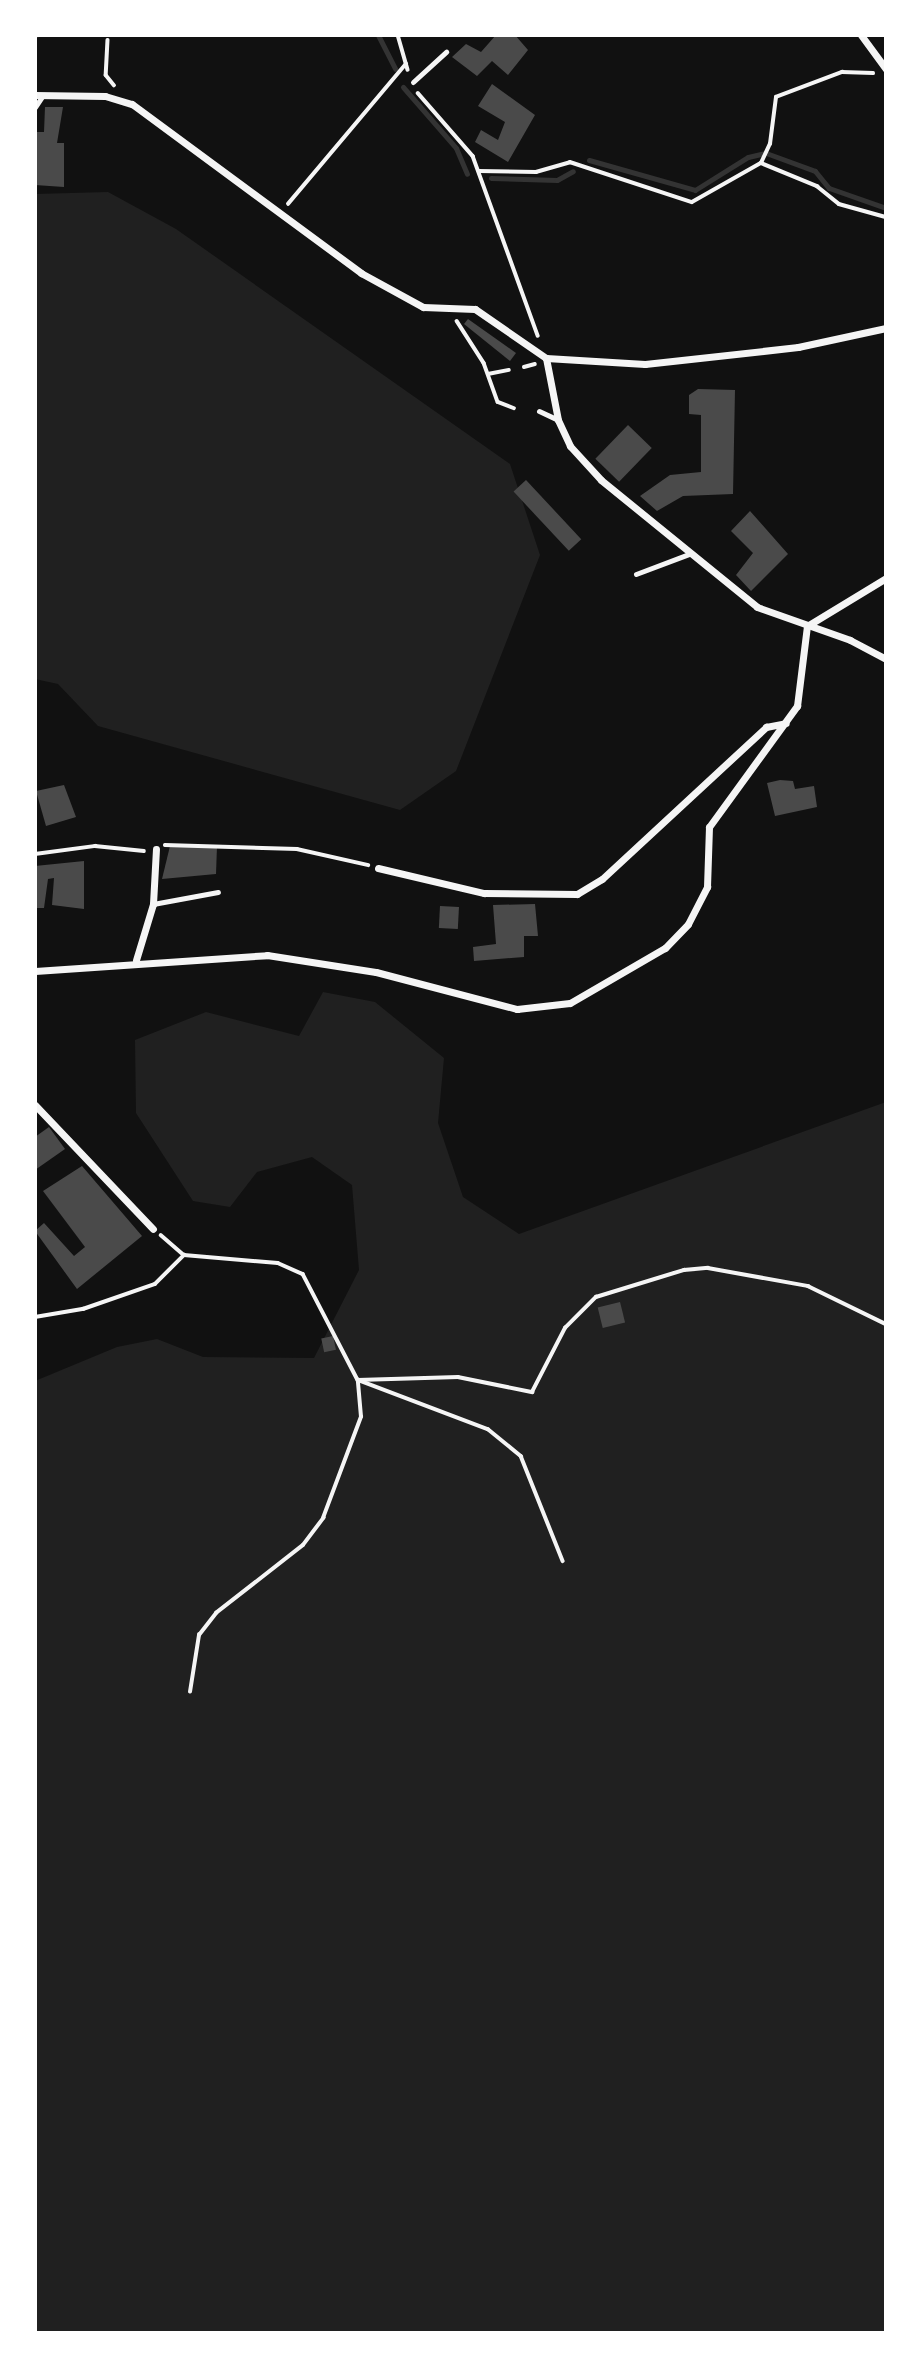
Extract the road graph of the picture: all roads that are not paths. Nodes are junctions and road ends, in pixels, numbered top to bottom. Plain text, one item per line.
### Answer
1 (861, 35) edge
2 (446, 52) dead end
3 (886, 71) edge
4 (413, 82) road end
5 (39, 95) edge
6 (35, 107) edge
7 (886, 328) edge
8 (546, 358) junction
9 (539, 411) dead end
10 (558, 420) junction
11 (689, 554) junction
12 (636, 574) dead end
13 (886, 578) edge
14 (807, 626) junction
15 (886, 659) edge
16 (787, 723) junction
17 (156, 849) road end
18 (378, 867) road end
19 (218, 892) dead end
20 (153, 904) junction
21 (136, 960) junction
22 (35, 971) edge
23 (35, 1105) edge
24 (153, 1228) road end

1 - 3 street
2 - 4 lane
5 - 6 lane
5 - 8 street
7 - 8 street
8 - 10 street
9 - 10 lane
10 - 11 street
11 - 12 lane
11 - 14 street
13 - 14 street
14 - 15 street
14 - 16 street
16 - 18 street
16 - 21 street
17 - 20 street
19 - 20 lane
20 - 21 street
21 - 22 street
23 - 24 street

